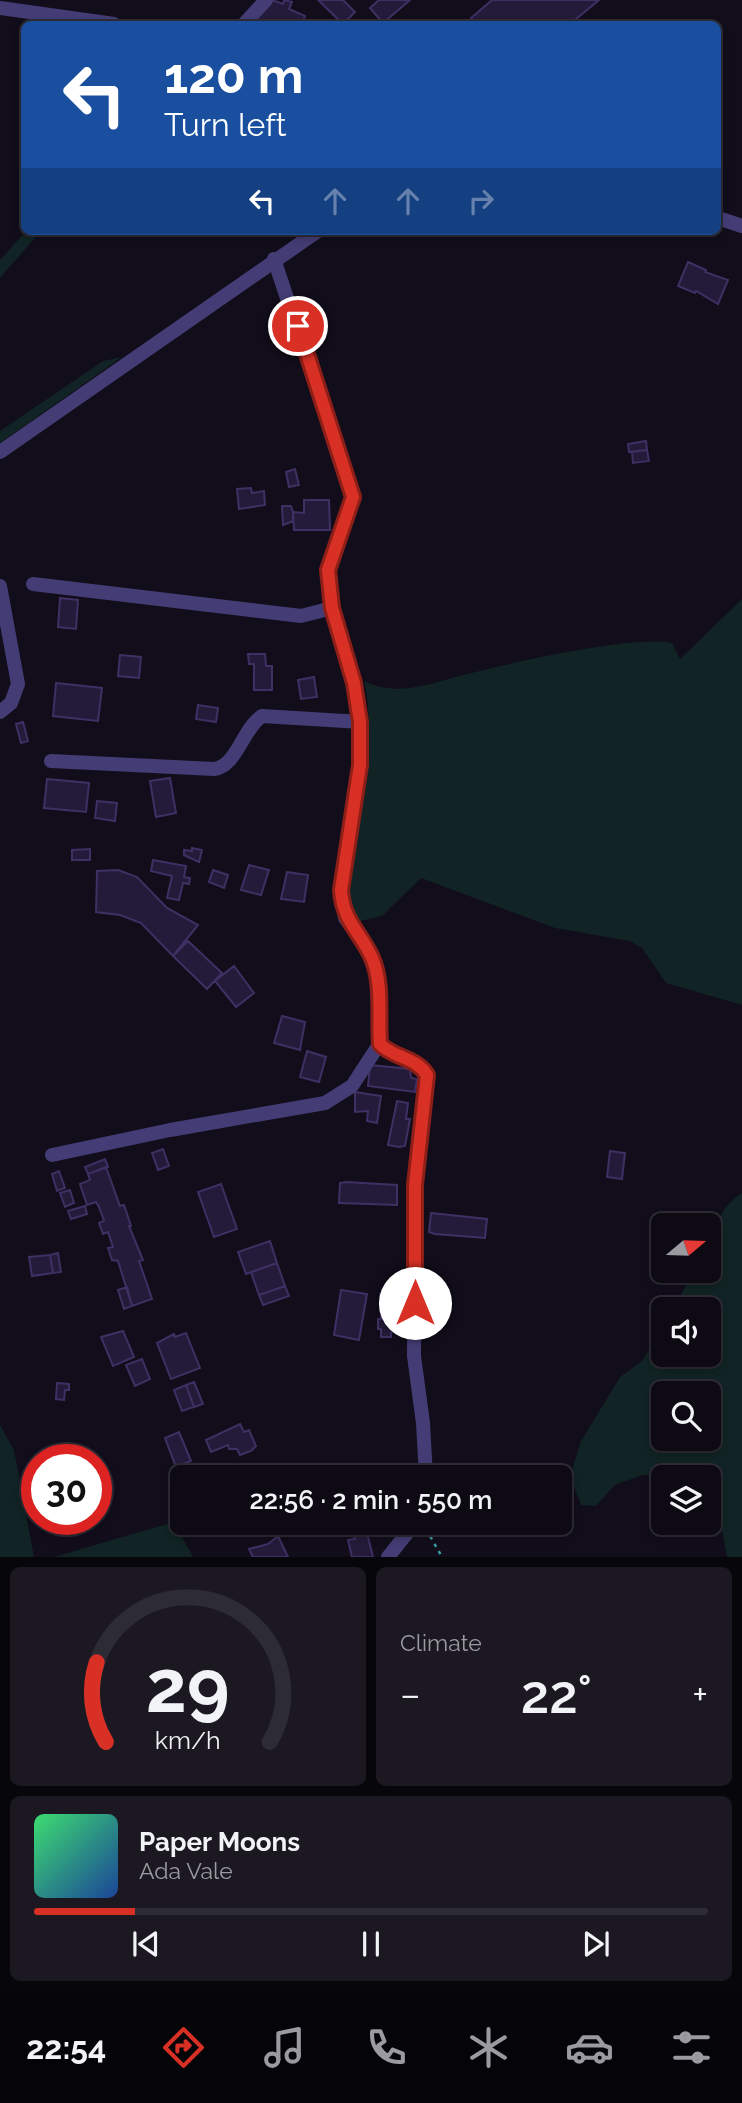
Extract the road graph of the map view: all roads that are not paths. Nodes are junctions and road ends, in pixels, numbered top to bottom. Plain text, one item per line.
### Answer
1 (266, 0) edge
2 (0, 8) edge
3 (93, 21) edge
4 (247, 21) edge
5 (721, 219) edge
6 (742, 226) edge
7 (312, 235) edge
8 (274, 259) junction
9 (0, 452) edge
10 (33, 584) dead end
11 (0, 586) edge
12 (332, 608) junction
13 (0, 712) edge
14 (360, 722) junction
15 (51, 761) dead end
16 (380, 1044) junction
17 (52, 1155) dead end
18 (426, 1465) edge
19 (406, 1535) edge
20 (388, 1557) edge

1 - 4 street
2 - 3 street
5 - 6 street
7 - 8 street
8 - 9 street
8 - 12 street
10 - 12 street
11 - 13 street
12 - 14 street
14 - 15 street
14 - 16 street
16 - 17 street
16 - 18 street
19 - 20 street

